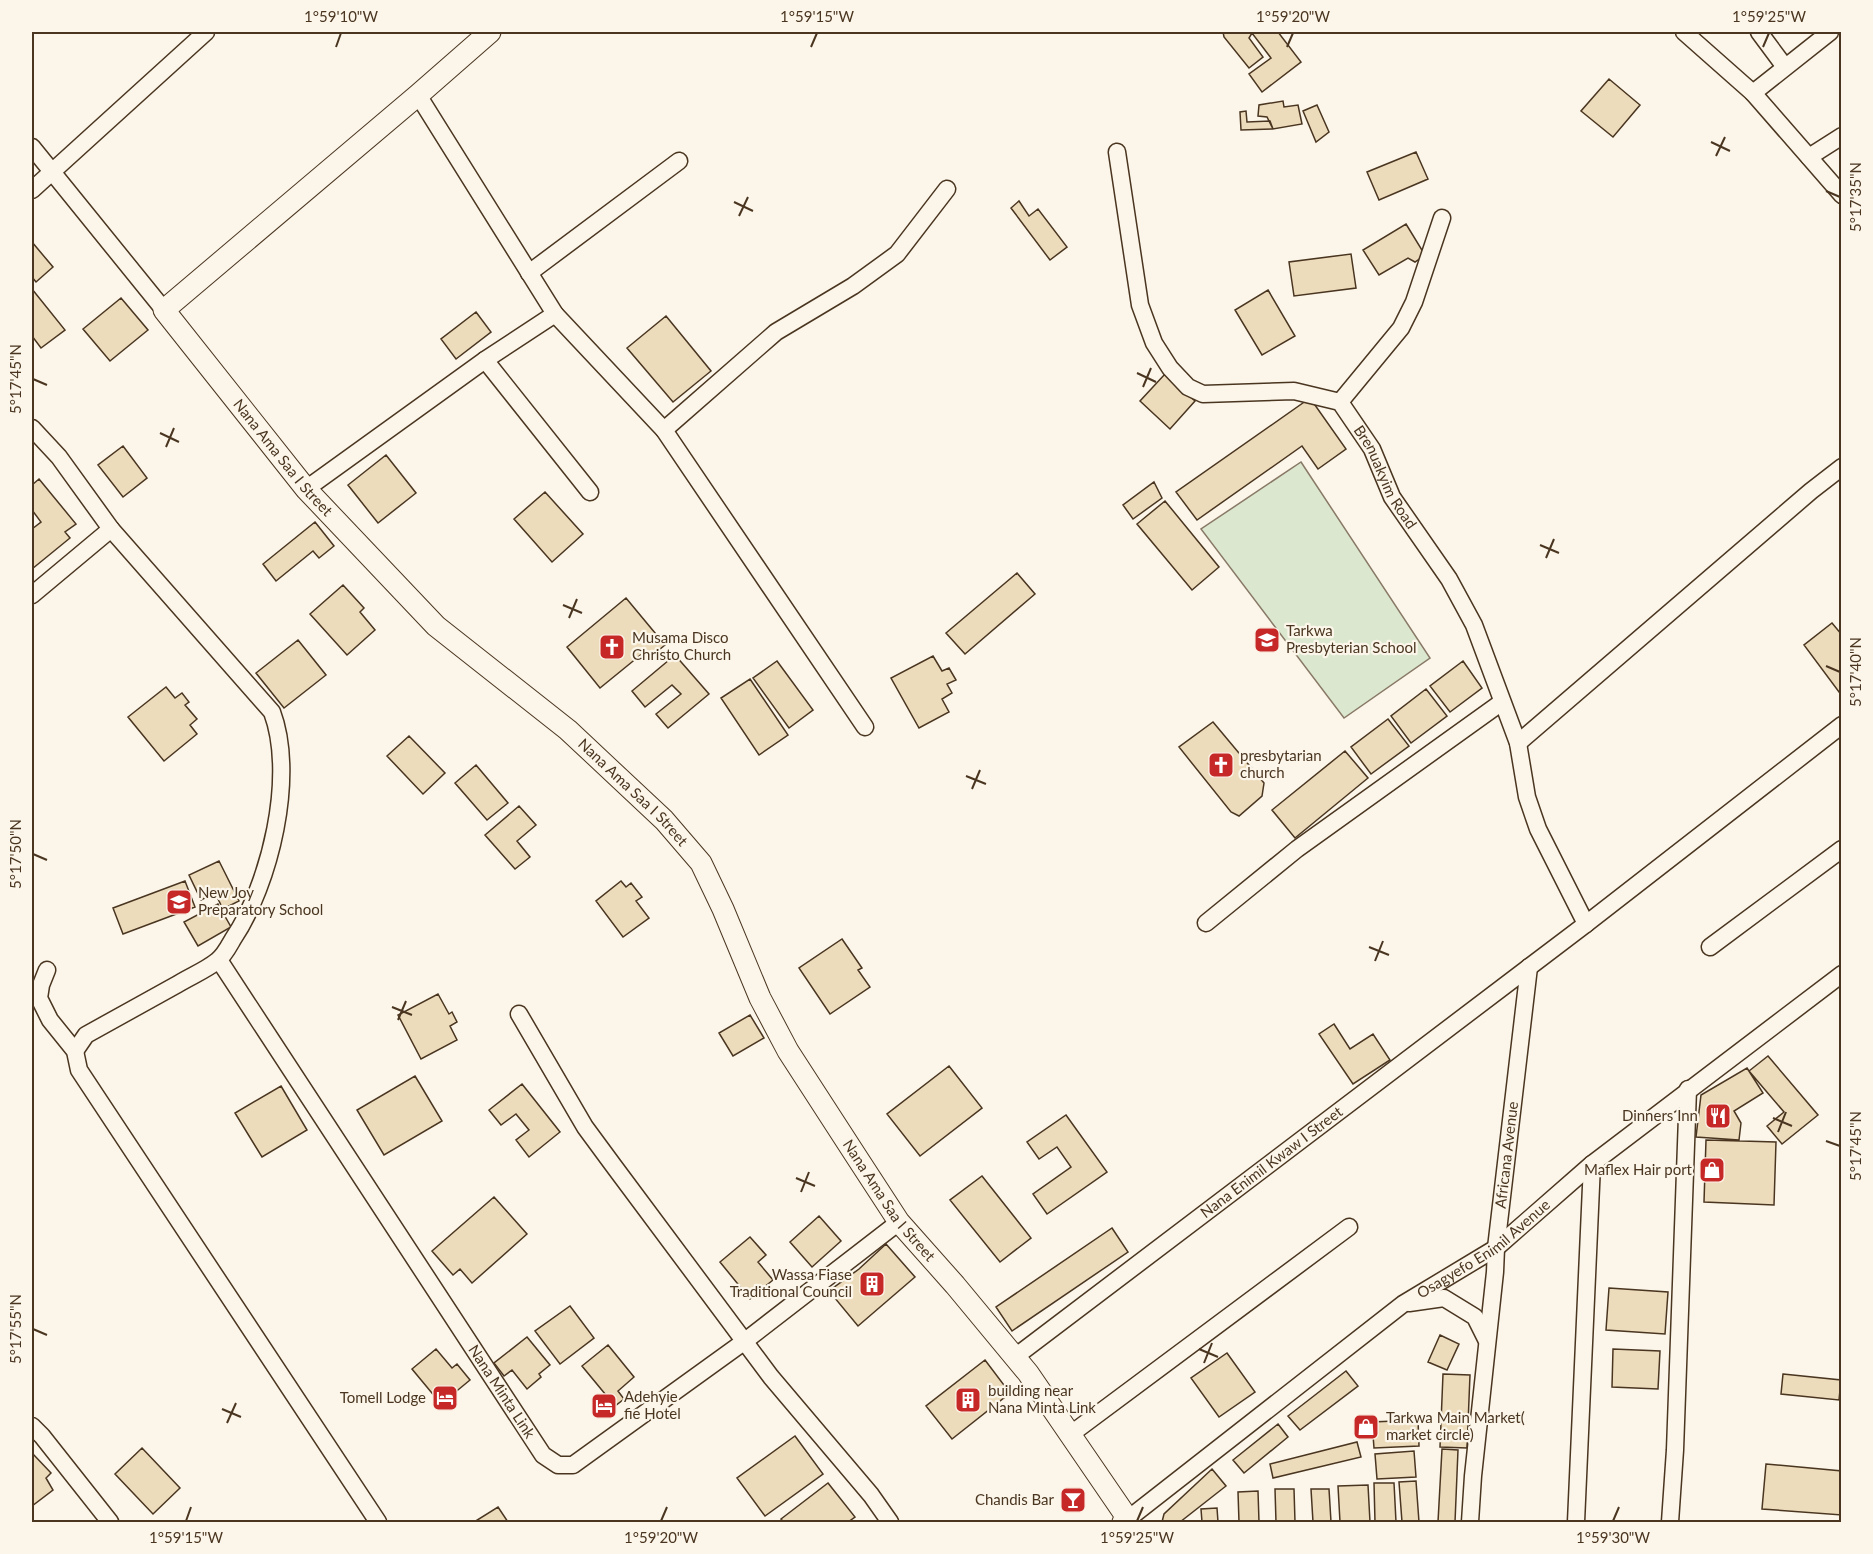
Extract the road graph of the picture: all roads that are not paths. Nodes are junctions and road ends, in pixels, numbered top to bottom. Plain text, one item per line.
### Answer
1 (206, 32) edge
2 (490, 32) edge
3 (1684, 32) edge
4 (1758, 32) edge
5 (1830, 32) edge
6 (1785, 68) junction
7 (1753, 93) junction
8 (418, 95) junction
9 (1842, 136) edge
10 (32, 147) edge
11 (1118, 152) dead end
12 (1809, 157) junction
13 (679, 161) dead end
14 (51, 171) junction
15 (947, 189) dead end
16 (32, 190) edge
17 (1842, 195) edge
18 (1442, 218) dead end
19 (529, 273) junction
20 (164, 310) junction
21 (555, 314) junction
22 (485, 360) junction
23 (1340, 402) junction
24 (32, 428) edge
25 (664, 430) junction
26 (1842, 467) edge
27 (306, 489) junction
28 (590, 492) dead end
29 (111, 529) junction
30 (32, 595) edge
31 (1502, 702) junction
32 (1842, 725) edge
33 (865, 727) dead end
34 (1518, 743) junction
35 (1842, 849) edge
36 (1206, 923) dead end
37 (1586, 924) junction
38 (1710, 947) dead end
39 (219, 960) junction
40 (1529, 967) junction
41 (47, 970) dead end
42 (1842, 974) edge
43 (519, 1014) dead end
44 (75, 1050) junction
45 (1688, 1089) junction
46 (1592, 1164) junction
47 (899, 1222) junction
48 (1349, 1227) dead end
49 (1496, 1248) junction
50 (1403, 1304) junction
51 (1486, 1340) junction
52 (745, 1341) junction
53 (1015, 1357) junction
54 (32, 1426) edge
55 (1071, 1434) junction
56 (1126, 1521) edge
57 (110, 1522) edge
58 (378, 1522) edge
59 (890, 1522) edge
60 (1470, 1522) edge
61 (1576, 1522) edge
62 (1670, 1522) edge

1 - 14 street
2 - 8 street
3 - 7 street
4 - 6 street
5 - 6 street
6 - 7 street
7 - 12 street
8 - 19 street
8 - 20 street
9 - 12 street
10 - 14 street, Nana Ama Saa I Street
11 - 23 street
12 - 17 street
13 - 19 street
14 - 16 street
14 - 20 street, Nana Ama Saa I Street
15 - 25 street
18 - 23 street
19 - 21 street
20 - 27 street, Nana Ama Saa I Street
21 - 22 street
21 - 25 street
22 - 27 street
22 - 28 street
23 - 31 street, Brenuakyim Road
24 - 29 street
25 - 33 street
26 - 34 street
27 - 47 street, Nana Ama Saa I Street
29 - 30 street
29 - 39 street
31 - 34 street, Brenuakyim Road
31 - 36 street
32 - 37 street, Nana Enimil Kwaw I Street
34 - 37 street, Brenuakyim Road
35 - 38 street
37 - 40 street, Nana Enimil Kwaw I Street
39 - 44 street
39 - 52 street, Nana Minta Link
40 - 49 street, Africana Avenue
40 - 53 street, Nana Enimil Kwaw I Street
41 - 44 street
42 - 45 street, Osagyefo Enimil Avenue
43 - 52 street
44 - 58 street
45 - 46 street, Osagyefo Enimil Avenue
45 - 62 street
46 - 49 street, Osagyefo Enimil Avenue
46 - 61 street
47 - 52 street, Nana Minta Link
47 - 53 street, Nana Ama Saa I Street
48 - 55 street
49 - 50 street, Osagyefo Enimil Avenue
49 - 51 street, Africana Avenue
50 - 51 street
50 - 56 street, Osagyefo Enimil Avenue
51 - 60 street, Africana Avenue
52 - 59 street
53 - 55 street, Nana Ama Saa I Street
54 - 57 street
55 - 56 street, Nana Ama Saa I Street

